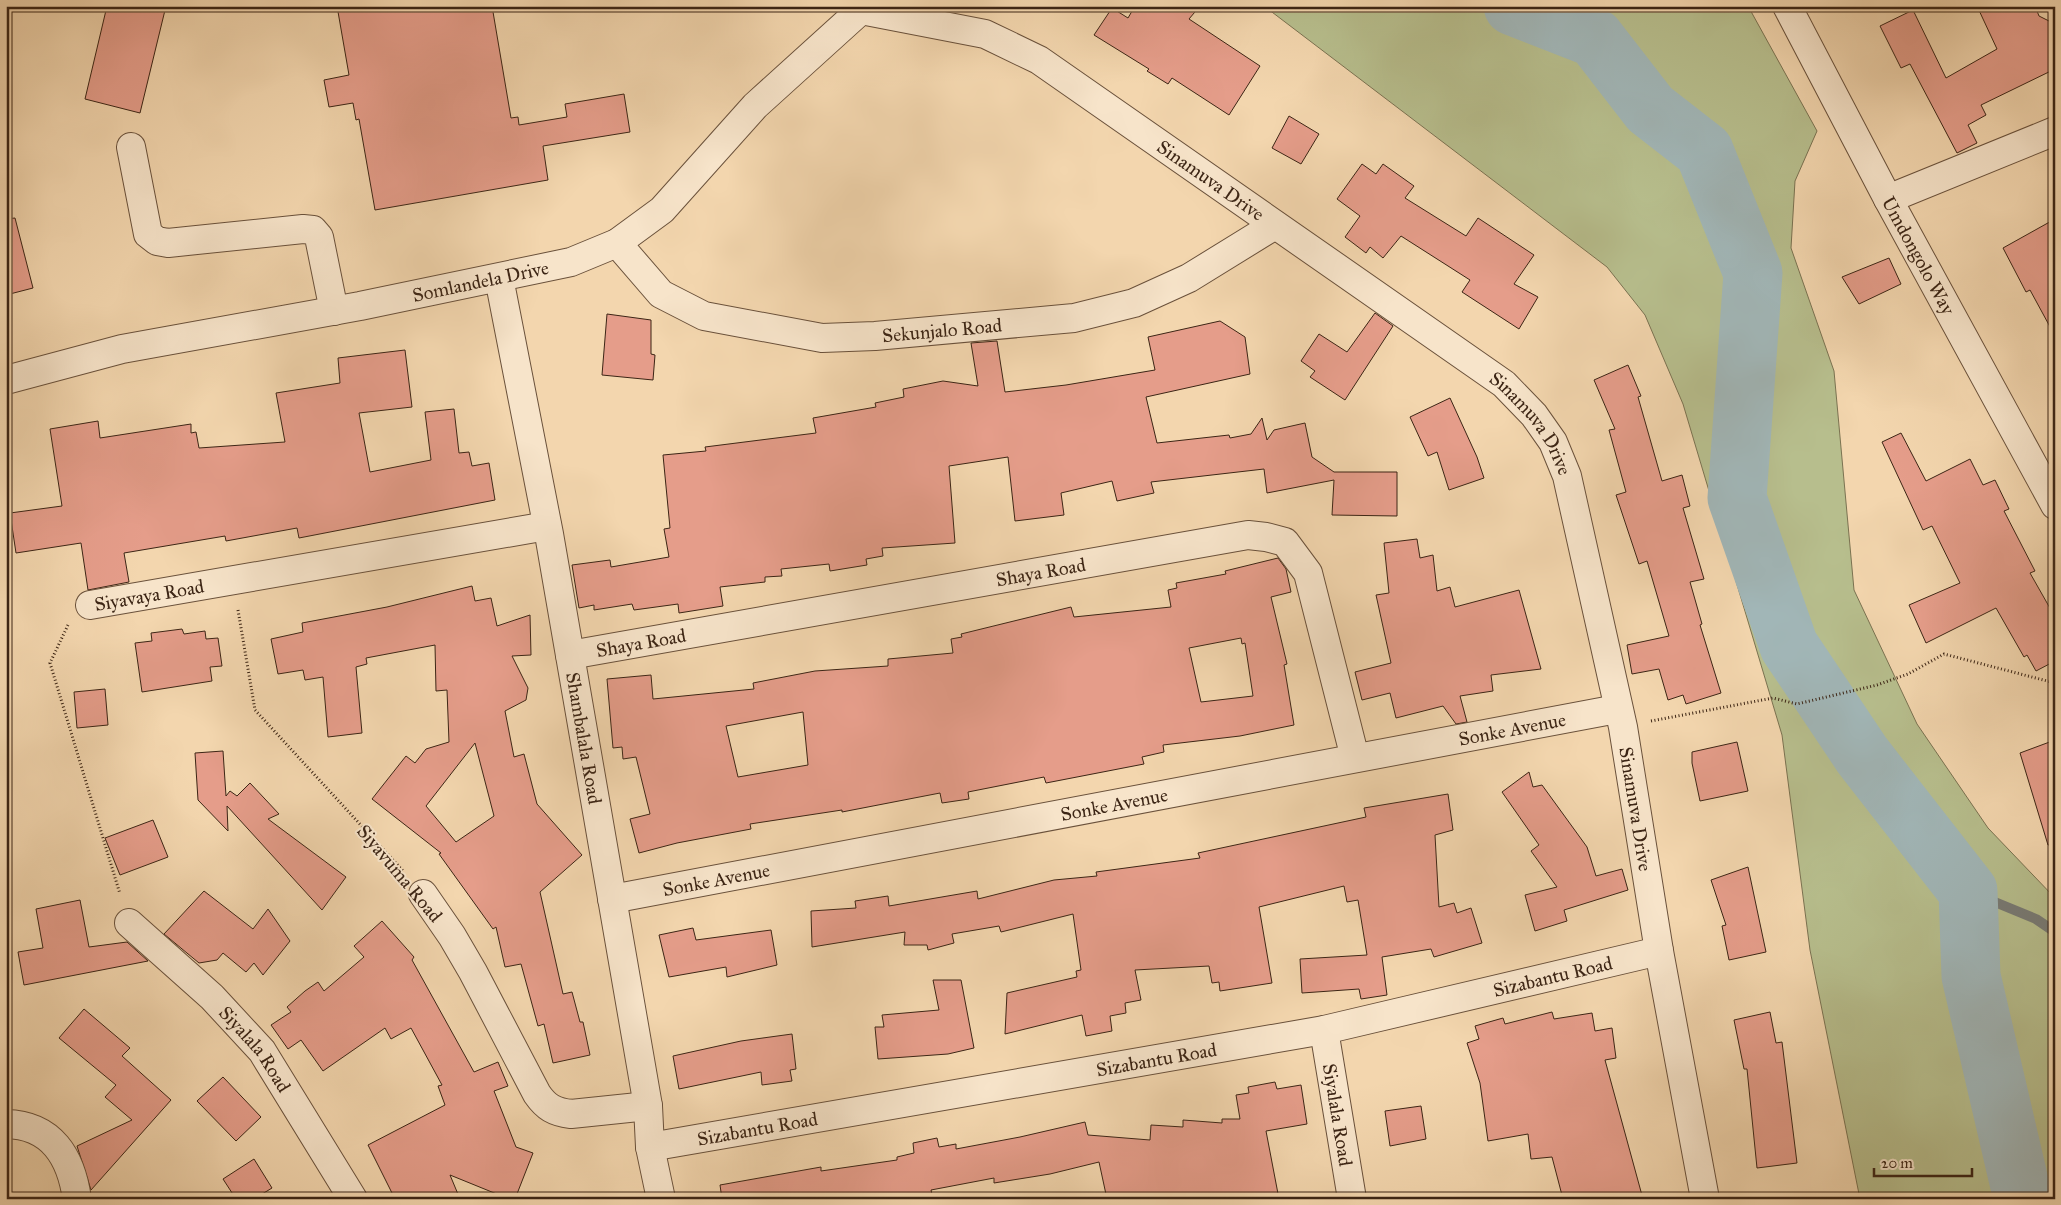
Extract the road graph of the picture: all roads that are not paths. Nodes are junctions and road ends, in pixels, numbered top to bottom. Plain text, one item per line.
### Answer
1 (1787, 6) edge
2 (861, 8) edge
3 (2055, 131) edge
4 (131, 147) dead end
5 (1888, 200) junction
6 (1275, 225) junction
7 (617, 243) junction
8 (499, 278) junction
9 (334, 311) junction
10 (6, 380) edge
11 (2055, 505) edge
12 (547, 526) junction
13 (90, 605) road end
14 (570, 655) junction
15 (1620, 718) junction
16 (1355, 758) junction
17 (424, 894) road end
18 (612, 899) junction
19 (129, 923) road end
20 (1659, 951) junction
21 (1324, 1030) junction
22 (648, 1106) junction
23 (6, 1124) edge
24 (650, 1147) junction
25 (77, 1199) edge
26 (353, 1199) edge
27 (661, 1199) edge
28 (1352, 1199) edge
29 (1705, 1199) edge

1 - 5 street, Umdongolo Way
2 - 6 street, Sinamuva Drive
2 - 7 street, Somlandela Drive
3 - 5 street
4 - 9 street
5 - 11 street, Umdongolo Way
6 - 7 street, Sekunjalo Road
6 - 15 street, Sinamuva Drive
7 - 8 street, Somlandela Drive
8 - 9 street, Somlandela Drive
8 - 12 street, Shambalala Road
9 - 10 street, Somlandela Drive
12 - 13 street, Siyavaya Road
12 - 14 street, Shambalala Road
14 - 16 street, Shaya Road
14 - 18 street, Shambalala Road
15 - 16 street, Sonke Avenue
15 - 20 street, Sinamuva Drive
16 - 18 street, Sonke Avenue
17 - 22 street, Siyavuma Road
18 - 22 street, Shambalala Road
19 - 26 street, Siyalala Road
20 - 21 street, Sizabantu Road
20 - 29 street, Sinamuva Drive
21 - 24 street, Sizabantu Road
21 - 28 street, Siyalala Road
22 - 24 street, Shambalala Road
23 - 25 street
24 - 27 street, Shambalala Road

